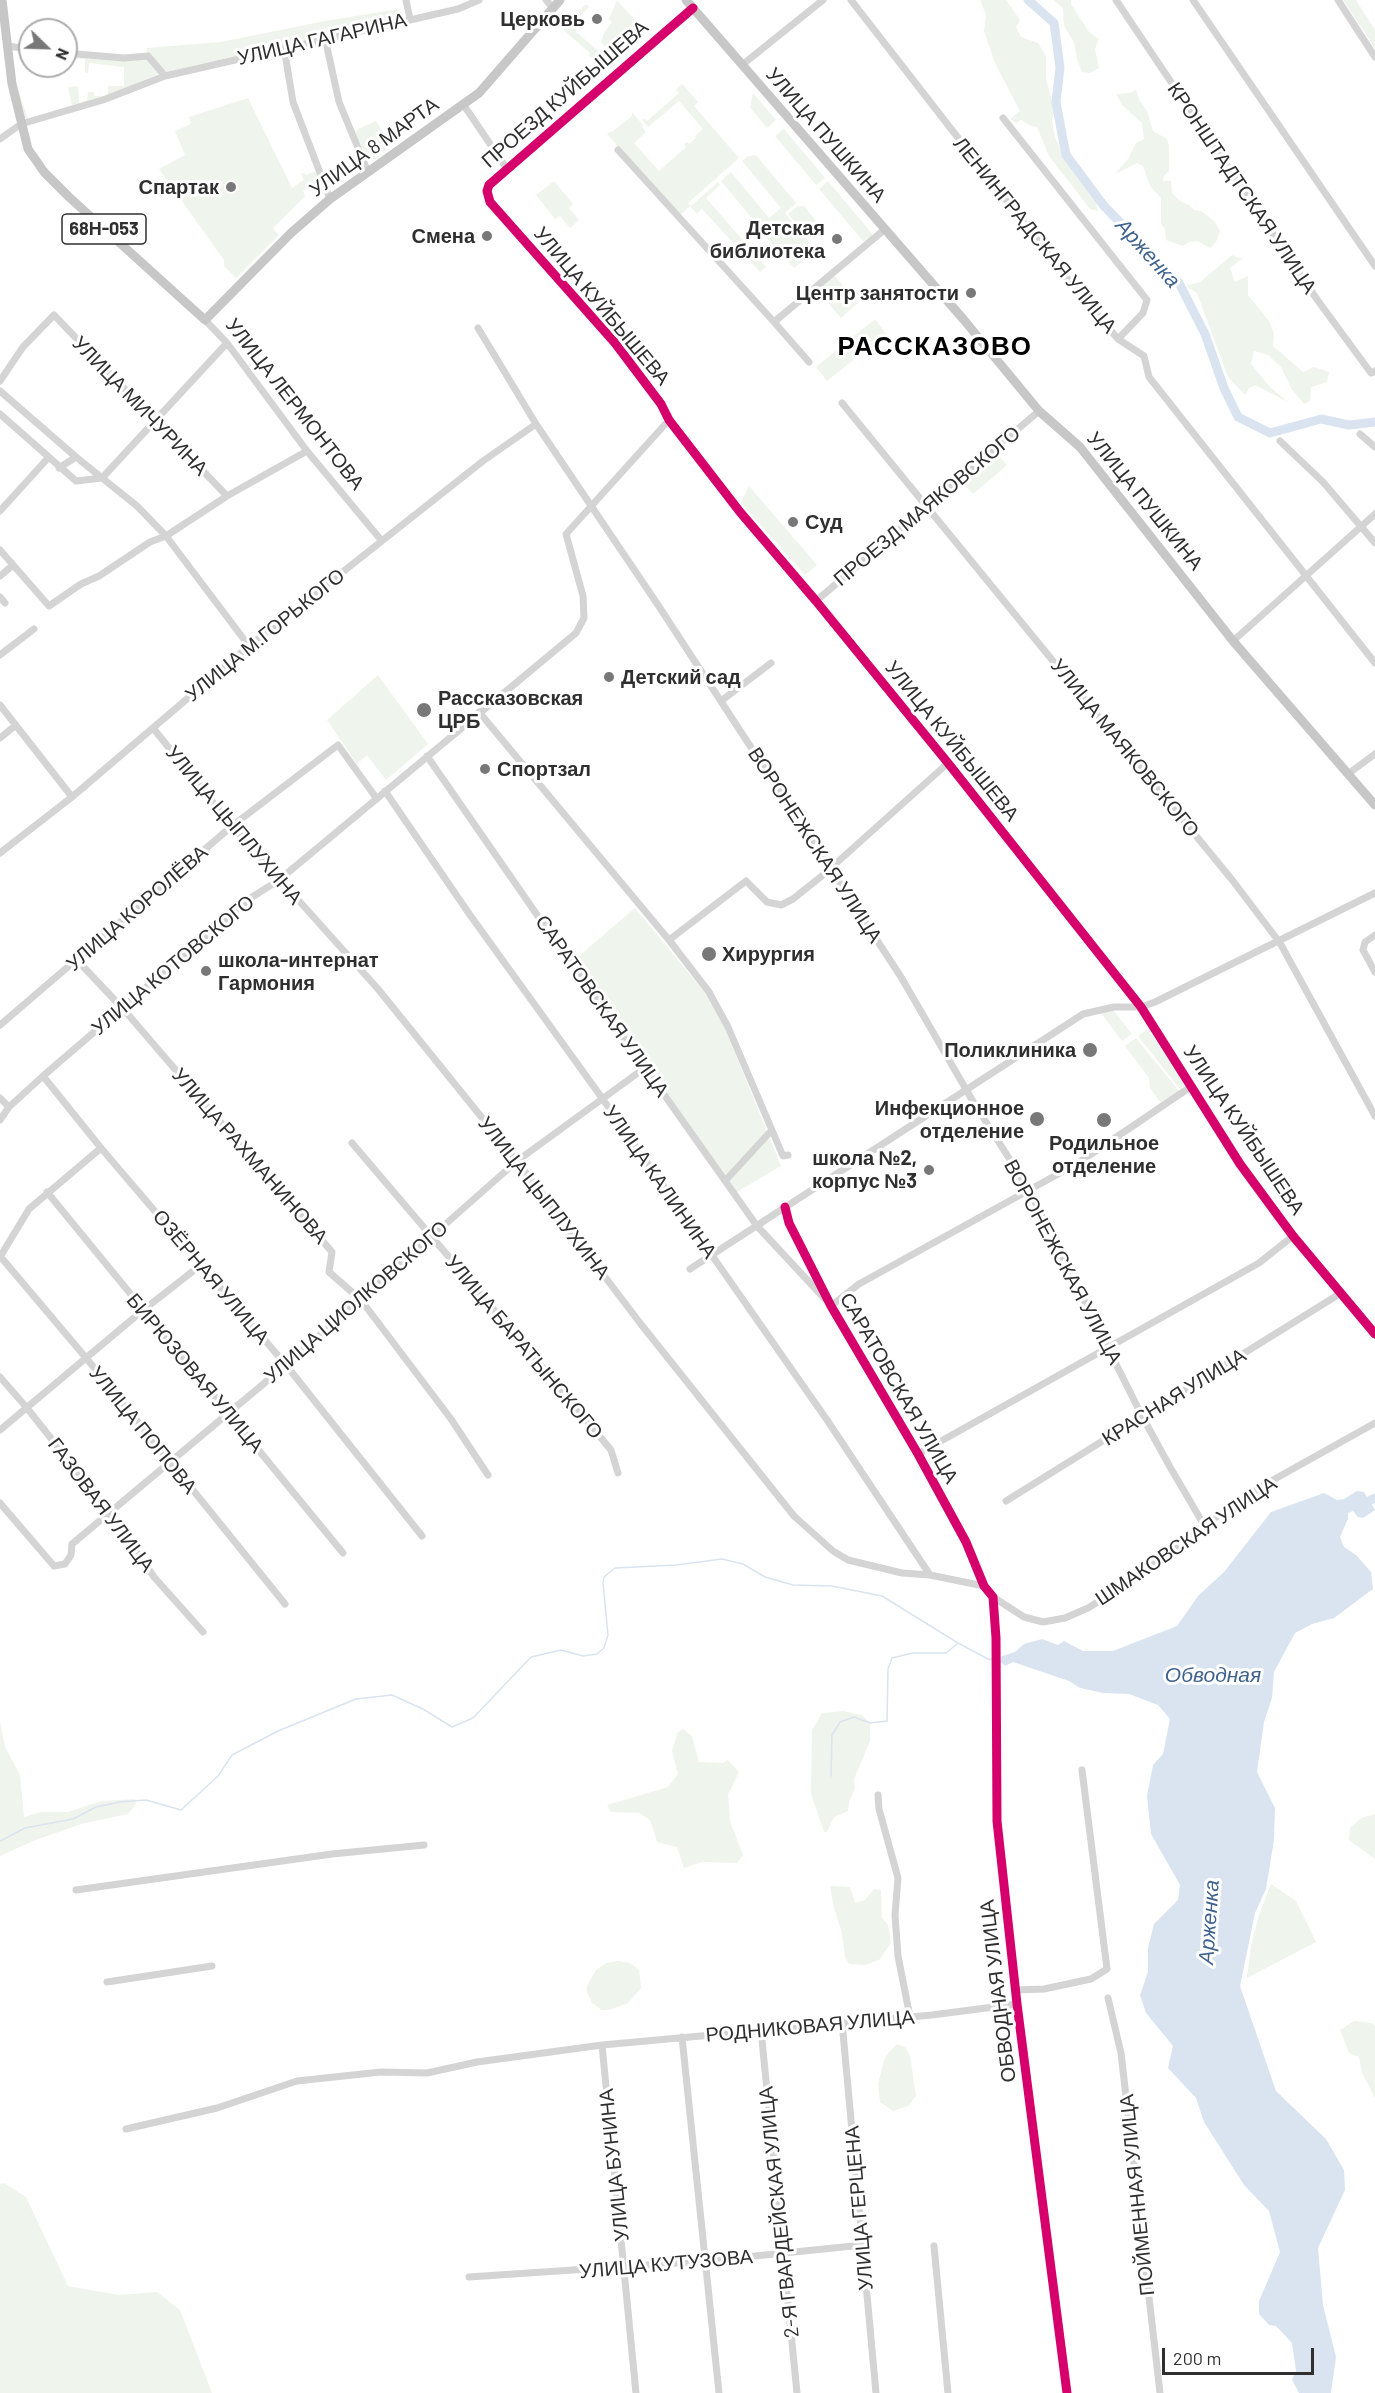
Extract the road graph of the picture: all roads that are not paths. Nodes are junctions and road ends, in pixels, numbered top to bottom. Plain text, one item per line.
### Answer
1 (2, 0) edge
2 (406, 0) edge
3 (479, 0) edge
4 (546, 0) edge
5 (560, 0) edge
6 (823, 0) edge
7 (851, 0) edge
8 (1116, 0) edge
9 (1193, 0) edge
10 (1338, 0) edge
11 (689, 4) edge
12 (553, 8) junction
13 (411, 19) junction
14 (325, 38) junction
15 (4, 45) edge
16 (284, 48) junction
17 (78, 54) edge
18 (1375, 57) edge
19 (742, 65) junction
20 (165, 76) junction
21 (463, 104) junction
22 (1003, 117) dead end
23 (21, 124) junction
24 (0, 139) edge
25 (618, 150) dead end
26 (507, 169) junction
27 (368, 171) junction
28 (489, 185) joint
29 (330, 199) junction
30 (884, 230) junction
31 (1375, 266) edge
32 (205, 320) junction
33 (774, 322) junction
34 (478, 328) dead end
35 (1118, 339) junction
36 (227, 343) junction
37 (808, 362) dead end
38 (1373, 372) edge
39 (0, 381) edge
40 (0, 391) edge
41 (842, 403) dead end
42 (1039, 411) junction
43 (0, 414) edge
44 (154, 420) junction
45 (669, 420) junction
46 (536, 424) junction
47 (1360, 434) dead end
48 (1280, 441) dead end
49 (1375, 447) edge
50 (307, 451) junction
51 (48, 458) junction
52 (76, 458) junction
53 (60, 468) junction
54 (102, 478) junction
55 (227, 496) junction
56 (591, 505) junction
57 (927, 508) junction
58 (0, 511) edge
59 (1375, 514) edge
60 (1360, 526) junction
61 (166, 536) junction
62 (381, 540) junction
63 (1375, 543) edge
64 (0, 550) edge
65 (13, 565) junction
66 (0, 576) edge
67 (1306, 576) junction
68 (0, 597) edge
69 (816, 601) junction
70 (6, 603) dead end
71 (34, 629) dead end
72 (1233, 641) junction
73 (249, 646) junction
74 (0, 655) edge
75 (771, 663) dead end
76 (1375, 663) edge
77 (721, 701) junction
78 (0, 705) edge
79 (479, 712) junction
80 (16, 725) junction
81 (153, 728) junction
82 (0, 738) edge
83 (1375, 754) edge
84 (427, 756) junction
85 (948, 764) junction
86 (1348, 774) junction
87 (385, 791) junction
88 (72, 797) junction
89 (376, 798) junction
90 (1375, 805) edge
91 (232, 826) junction
92 (0, 853) edge
93 (830, 869) junction
94 (279, 879) junction
95 (1375, 892) edge
96 (1375, 935) edge
97 (669, 940) junction
98 (1278, 941) junction
99 (77, 960) junction
100 (1375, 972) edge
101 (1141, 1007) junction
102 (122, 1008) junction
103 (0, 1024) edge
104 (646, 1067) junction
105 (43, 1076) junction
106 (1192, 1086) junction
107 (967, 1088) junction
108 (0, 1098) edge
109 (602, 1098) junction
110 (9, 1107) junction
111 (1375, 1116) edge
112 (0, 1120) edge
113 (771, 1131) junction
114 (352, 1143) dead end
115 (101, 1148) junction
116 (788, 1155) dead end
117 (517, 1161) junction
118 (725, 1181) junction
119 (1029, 1190) junction
120 (47, 1192) junction
121 (785, 1207) junction
122 (757, 1226) junction
123 (431, 1235) junction
124 (1293, 1236) junction
125 (712, 1255) junction
126 (0, 1257) edge
127 (202, 1264) junction
128 (690, 1269) dead end
129 (1341, 1293) junction
130 (360, 1300) junction
131 (831, 1305) junction
132 (142, 1311) junction
133 (1375, 1334) edge
134 (1108, 1347) junction
135 (87, 1359) junction
136 (286, 1365) junction
137 (0, 1377) edge
138 (27, 1408) junction
139 (228, 1413) junction
140 (1143, 1416) junction
141 (1375, 1423) edge
142 (0, 1430) edge
143 (918, 1454) junction
144 (169, 1462) junction
145 (618, 1473) dead end
146 (488, 1475) dead end
147 (1006, 1500) dead end
148 (0, 1503) edge
149 (110, 1513) junction
150 (1204, 1525) junction
151 (422, 1536) dead end
152 (343, 1553) dead end
153 (930, 1575) junction
154 (984, 1586) junction
155 (993, 1596) junction
156 (285, 1604) dead end
157 (203, 1632) dead end
158 (1082, 1770) dead end
159 (878, 1795) dead end
160 (424, 1845) dead end
161 (76, 1890) dead end
162 (212, 1966) dead end
163 (106, 1982) dead end
164 (1015, 1990) junction
165 (1108, 1998) dead end
166 (1017, 2004) junction
167 (910, 2017) junction
168 (842, 2022) junction
169 (760, 2030) junction
170 (682, 2037) junction
171 (602, 2045) junction
172 (126, 2129) dead end
173 (863, 2245) junction
174 (934, 2246) dead end
175 (784, 2253) junction
176 (706, 2261) junction
177 (624, 2267) junction
178 (469, 2277) dead end
179 (636, 2393) edge
180 (719, 2393) edge
181 (797, 2393) edge
182 (876, 2393) edge
183 (948, 2393) edge
184 (1067, 2393) edge
185 (1160, 2393) edge

1 - 15 main road, УЛИЦА ЛЕРМОНТОВА / 68Н-053
2 - 13 street
3 - 13 street, УЛИЦА ГАГАРИНА
4 - 12 street
5 - 12 main road, УЛИЦА 8 МАРТА
6 - 19 street
7 - 35 street, ЛЕНИНГРАДСКАЯ УЛИЦА
8 - 38 street, КРОНШТАДТСКАЯ УЛИЦА
9 - 31 street
10 - 18 street
11 - 19 main road, УЛИЦА ПУШКИНА
11 - 26 street, ПРОЕЗД КУЙБЫШЕВА
12 - 21 main road, УЛИЦА 8 МАРТА
13 - 14 street, УЛИЦА ГАГАРИНА
14 - 16 street, УЛИЦА ГАГАРИНА
14 - 27 street
15 - 23 main road, УЛИЦА ЛЕРМОНТОВА / 68Н-053
16 - 20 street, УЛИЦА ГАГАРИНА
16 - 29 street
17 - 20 street
19 - 30 main road, УЛИЦА ПУШКИНА
20 - 23 street, УЛИЦА ГАГАРИНА
21 - 26 street
21 - 27 main road, УЛИЦА 8 МАРТА
22 - 35 street
23 - 24 street, УЛИЦА ГАГАРИНА
23 - 32 main road, УЛИЦА ЛЕРМОНТОВА / 68Н-053
25 - 33 street
26 - 28 street, ПРОЕЗД КУЙБЫШЕВА
27 - 29 main road, УЛИЦА 8 МАРТА
28 - 45 street, УЛИЦА КУЙБЫШЕВА
29 - 32 main road, УЛИЦА 8 МАРТА
30 - 33 street
30 - 42 main road, УЛИЦА ПУШКИНА
32 - 36 street, УЛИЦА ЛЕРМОНТОВА
33 - 37 street
34 - 46 street, ВОРОНЕЖСКАЯ УЛИЦА
35 - 67 street, ЛЕНИНГРАДСКАЯ УЛИЦА
36 - 44 street
36 - 50 street, УЛИЦА ЛЕРМОНТОВА
39 - 44 street, УЛИЦА МИЧУРИНА
40 - 52 street
41 - 57 street, УЛИЦА МАЯКОВСКОГО
42 - 57 street, ПРОЕЗД МАЯКОВСКОГО
42 - 72 main road, УЛИЦА ПУШКИНА
43 - 51 street
44 - 54 street
44 - 55 street, УЛИЦА МИЧУРИНА
45 - 56 street
45 - 69 street, УЛИЦА КУЙБЫШЕВА
46 - 56 street, ВОРОНЕЖСКАЯ УЛИЦА
46 - 62 street, УЛИЦА М.ГОРЬКОГО
47 - 49 street
48 - 60 street
50 - 55 street
50 - 62 street, УЛИЦА ЛЕРМОНТОВА
51 - 53 street
51 - 58 street
52 - 53 street
52 - 54 street
53 - 54 street
54 - 61 street
55 - 61 street
56 - 77 street, ВОРОНЕЖСКАЯ УЛИЦА
56 - 79 street, УЛИЦА КОТОВСКОГО
57 - 69 street, ПРОЕЗД МАЯКОВСКОГО
57 - 98 street, УЛИЦА МАЯКОВСКОГО
59 - 60 street
60 - 63 street
60 - 67 street
61 - 65 street
61 - 73 street
62 - 73 street, УЛИЦА М.ГОРЬКОГО
64 - 65 street
65 - 66 street
67 - 72 street
67 - 76 street, ЛЕНИНГРАДСКАЯ УЛИЦА
68 - 70 street
69 - 85 street, УЛИЦА КУЙБЫШЕВА
71 - 74 street
72 - 86 main road, УЛИЦА ПУШКИНА
73 - 81 street, УЛИЦА М.ГОРЬКОГО
75 - 77 street
77 - 93 street, ВОРОНЕЖСКАЯ УЛИЦА
78 - 80 street
79 - 84 street, УЛИЦА КОТОВСКОГО
79 - 97 street
80 - 82 street
80 - 88 street
81 - 88 street, УЛИЦА М.ГОРЬКОГО
81 - 91 street, УЛИЦА ЦЫПЛУХИНА
83 - 86 street
84 - 87 street, УЛИЦА КОТОВСКОГО
84 - 104 street, САРАТОВСКАЯ УЛИЦА
85 - 93 street
85 - 101 street, УЛИЦА КУЙБЫШЕВА
86 - 90 main road, УЛИЦА ПУШКИНА
87 - 89 street, УЛИЦА КОТОВСКОГО
87 - 109 street, УЛИЦА КАЛИНИНА
88 - 92 street, УЛИЦА М.ГОРЬКОГО
89 - 91 street, УЛИЦА КОРОЛЁВА
89 - 94 street, УЛИЦА КОТОВСКОГО
91 - 94 street, УЛИЦА ЦЫПЛУХИНА
91 - 99 street, УЛИЦА КОРОЛЁВА
93 - 97 street
93 - 107 street, ВОРОНЕЖСКАЯ УЛИЦА
94 - 102 street, УЛИЦА КОТОВСКОГО
94 - 117 street, УЛИЦА ЦЫПЛУХИНА
95 - 98 street
96 - 100 street
97 - 113 street
98 - 101 street
98 - 111 street, УЛИЦА МАЯКОВСКОГО
99 - 102 street, УЛИЦА РАХМАНИНОВА
99 - 103 street, УЛИЦА КОРОЛЁВА
101 - 106 street, УЛИЦА КУЙБЫШЕВА
101 - 107 street
102 - 105 street, УЛИЦА КОТОВСКОГО
102 - 130 street, УЛИЦА РАХМАНИНОВА
104 - 109 street, УЛИЦА ЦИОЛКОВСКОГО
104 - 118 street, САРАТОВСКАЯ УЛИЦА
105 - 110 street, УЛИЦА КОТОВСКОГО
105 - 115 street, ОЗЁРНАЯ УЛИЦА
106 - 119 street
106 - 124 street, УЛИЦА КУЙБЫШЕВА
107 - 119 street, ВОРОНЕЖСКАЯ УЛИЦА
107 - 121 street
108 - 110 street
109 - 117 street, УЛИЦА ЦИОЛКОВСКОГО
109 - 125 street, УЛИЦА КАЛИНИНА
110 - 112 street, УЛИЦА КОТОВСКОГО
113 - 116 street
113 - 118 street
114 - 123 street, УЛИЦА БАРАТЫНСКОГО
115 - 120 street
115 - 127 street, ОЗЁРНАЯ УЛИЦА
117 - 123 street, УЛИЦА ЦИОЛКОВСКОГО
117 - 153 street, УЛИЦА ЦЫПЛУХИНА
118 - 122 street, САРАТОВСКАЯ УЛИЦА
119 - 131 street
119 - 134 street, ВОРОНЕЖСКАЯ УЛИЦА
120 - 126 street
120 - 132 street, БИРЮЗОВАЯ УЛИЦА
121 - 122 street
121 - 131 street, САРАТОВСКАЯ УЛИЦА
122 - 125 street
122 - 131 street, САРАТОВСКАЯ УЛИЦА
123 - 130 street, УЛИЦА ЦИОЛКОВСКОГО
123 - 145 street, УЛИЦА БАРАТЫНСКОГО
124 - 129 street, УЛИЦА КУЙБЫШЕВА
124 - 134 street
125 - 128 street
125 - 153 street, УЛИЦА КАЛИНИНА
126 - 135 street, УЛИЦА ПОПОВА
127 - 132 street
127 - 136 street, ОЗЁРНАЯ УЛИЦА
129 - 133 street, УЛИЦА КУЙБЫШЕВА
129 - 140 street, КРАСНАЯ УЛИЦА
130 - 136 street, УЛИЦА ЦИОЛКОВСКОГО
130 - 146 street, УЛИЦА РАХМАНИНОВА
131 - 143 street, САРАТОВСКАЯ УЛИЦА
132 - 135 street
132 - 139 street, БИРЮЗОВАЯ УЛИЦА
134 - 140 street, ВОРОНЕЖСКАЯ УЛИЦА
134 - 143 street
135 - 138 street
135 - 144 street, УЛИЦА ПОПОВА
136 - 139 street, УЛИЦА ЦИОЛКОВСКОГО
136 - 151 street, ОЗЁРНАЯ УЛИЦА
137 - 138 street, ГАЗОВАЯ УЛИЦА
138 - 142 street
138 - 149 street, ГАЗОВАЯ УЛИЦА
139 - 144 street, УЛИЦА ЦИОЛКОВСКОГО
139 - 152 street, БИРЮЗОВАЯ УЛИЦА
140 - 147 street, КРАСНАЯ УЛИЦА
140 - 150 street, ВОРОНЕЖСКАЯ УЛИЦА
141 - 150 street, ШМАКОВСКАЯ УЛИЦА
143 - 154 street, САРАТОВСКАЯ УЛИЦА
144 - 149 street, УЛИЦА ЦИОЛКОВСКОГО
144 - 156 street, УЛИЦА ПОПОВА
148 - 149 street, УЛИЦА ЦИОЛКОВСКОГО
149 - 157 street, ГАЗОВАЯ УЛИЦА
150 - 155 street, ШМАКОВСКАЯ УЛИЦА
153 - 154 street, УЛИЦА ЦЫПЛУХИНА
154 - 155 street
155 - 164 street, ОБВОДНАЯ УЛИЦА
158 - 164 street
159 - 167 street
160 - 161 street
162 - 163 street
164 - 166 street, ОБВОДНАЯ УЛИЦА
165 - 185 street, ПОЙМЕННАЯ УЛИЦА
166 - 167 street, РОДНИКОВАЯ УЛИЦА
166 - 184 street, ОБВОДНАЯ УЛИЦА
167 - 168 street, РОДНИКОВАЯ УЛИЦА
168 - 169 street, РОДНИКОВАЯ УЛИЦА
168 - 173 street, УЛИЦА ГЕРЦЕНА
169 - 170 street, РОДНИКОВАЯ УЛИЦА
169 - 175 street, 2-Я ГВАРДЕЙСКАЯ УЛИЦА
170 - 171 street, РОДНИКОВАЯ УЛИЦА
170 - 176 street
171 - 172 street, РОДНИКОВАЯ УЛИЦА
171 - 177 street, УЛИЦА БУНИНА
173 - 175 street, УЛИЦА КУТУЗОВА
173 - 182 street, УЛИЦА ГЕРЦЕНА
174 - 183 street
175 - 176 street, УЛИЦА КУТУЗОВА
175 - 181 street, 2-Я ГВАРДЕЙСКАЯ УЛИЦА
176 - 177 street, УЛИЦА КУТУЗОВА
176 - 180 street
177 - 178 street, УЛИЦА КУТУЗОВА
177 - 179 street, УЛИЦА БУНИНА

